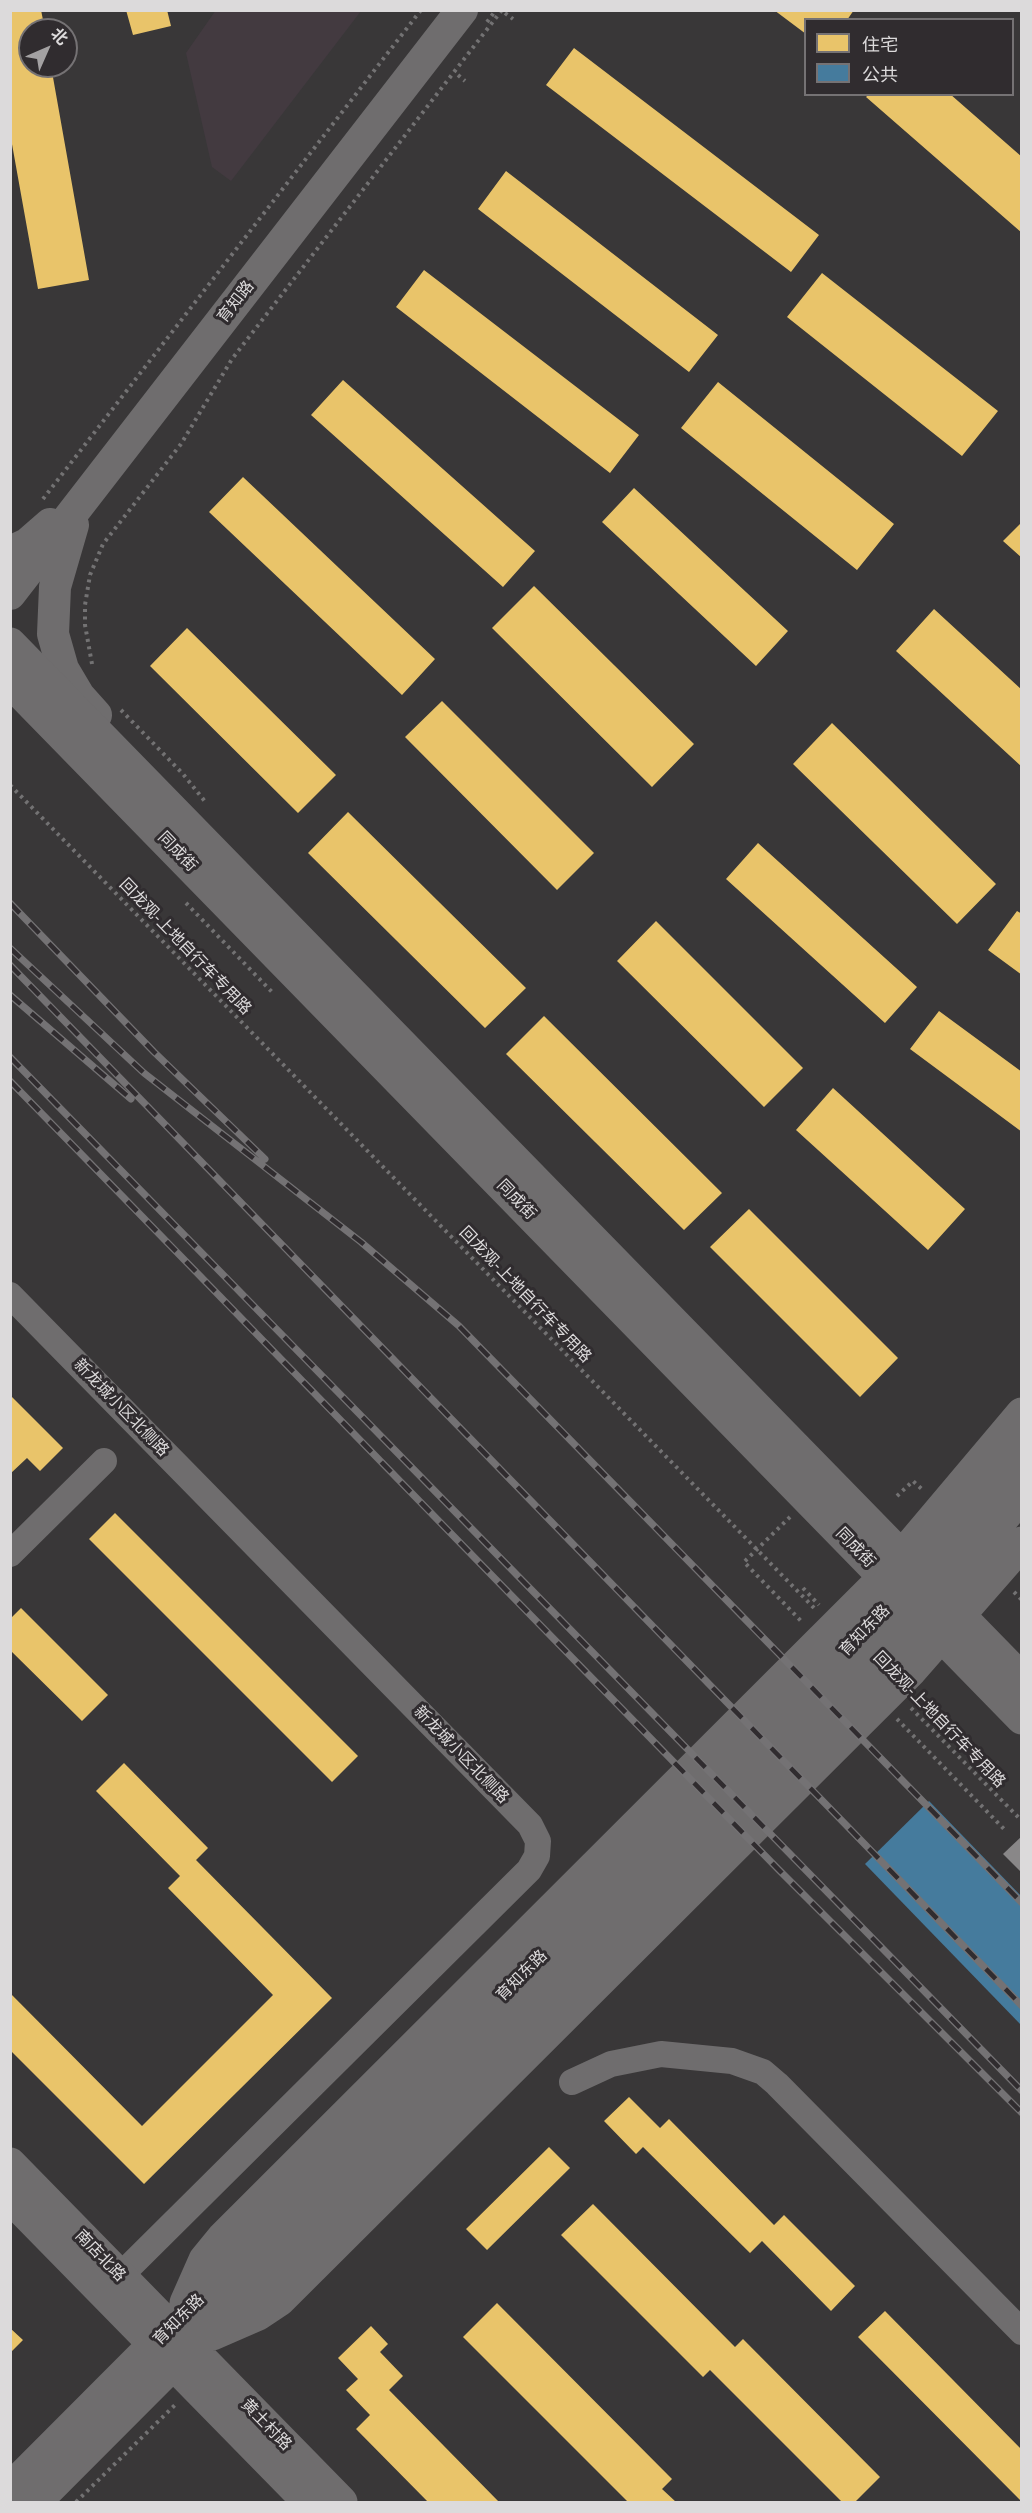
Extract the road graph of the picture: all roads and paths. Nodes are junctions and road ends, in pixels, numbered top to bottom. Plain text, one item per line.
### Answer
1 (421, 10) edge
2 (462, 10) edge
3 (503, 12) edge
4 (513, 20) dead end
5 (458, 75) dead end
6 (465, 81) dead end
7 (192, 360) junction
8 (103, 474) junction
9 (36, 506) dead end
10 (10, 552) edge
11 (10, 594) edge
12 (10, 644) edge
13 (93, 666) dead end
14 (10, 681) edge
15 (116, 706) dead end
16 (10, 785) edge
17 (210, 809) dead end
18 (224, 862) junction
19 (10, 1295) edge
20 (1022, 1414) edge
21 (1022, 1452) edge
22 (104, 1461) dead end
23 (924, 1492) dead end
24 (1022, 1495) edge
25 (897, 1496) dead end
26 (793, 1514) dead end
27 (863, 1537) junction
28 (1022, 1543) edge
29 (10, 1554) edge
30 (759, 1577) dead end
31 (803, 1588) dead end
32 (1011, 1590) dead end
33 (1022, 1600) edge
34 (820, 1606) dead end
35 (818, 1612) dead end
36 (987, 1663) junction
37 (1022, 1680) edge
38 (919, 1694) dead end
39 (908, 1705) dead end
40 (1022, 1718) edge
41 (945, 1721) dead end
42 (965, 1788) dead end
43 (1022, 1821) edge
44 (1004, 1829) dead end
45 (572, 2082) dead end
46 (10, 2164) edge
47 (10, 2197) edge
48 (120, 2276) junction
49 (1022, 2332) edge
50 (172, 2346) junction
51 (161, 2418) dead end
52 (10, 2489) edge
53 (35, 2502) edge
54 (76, 2502) edge
55 (309, 2502) edge
56 (341, 2502) edge

1 - 9 path
2 - 7 street, 育知路
3 - 4 path
3 - 13 path
5 - 6 path
7 - 8 street, 育知路
7 - 10 street
8 - 11 street, 育知路
8 - 18 street
12 - 18 main road, 同成街
14 - 27 main road, 同成街
15 - 17 path
16 - 35 path, 回龙观-上地自行车专用路
18 - 27 main road, 同成街
19 - 48 street, 新龙城小区北侧路
20 - 50 main road
21 - 50 main road, 育知东路
22 - 29 street
23 - 25 path
24 - 50 main road, 育知东路
26 - 30 path
27 - 36 main road, 同成街
28 - 50 main road
31 - 34 path
32 - 33 path
36 - 37 main road, 同成街
36 - 40 main road, 同成街
38 - 41 path
39 - 43 path, 回龙观-上地自行车专用路
42 - 44 path
45 - 49 street
46 - 48 main road, 南店北路
47 - 50 main road, 南店北路
48 - 50 main road, 南店北路
50 - 52 main road, 育知东路
50 - 53 main road, 育知东路
50 - 55 main road, 黄土村路
50 - 56 main road, 黄土村路
51 - 54 path

